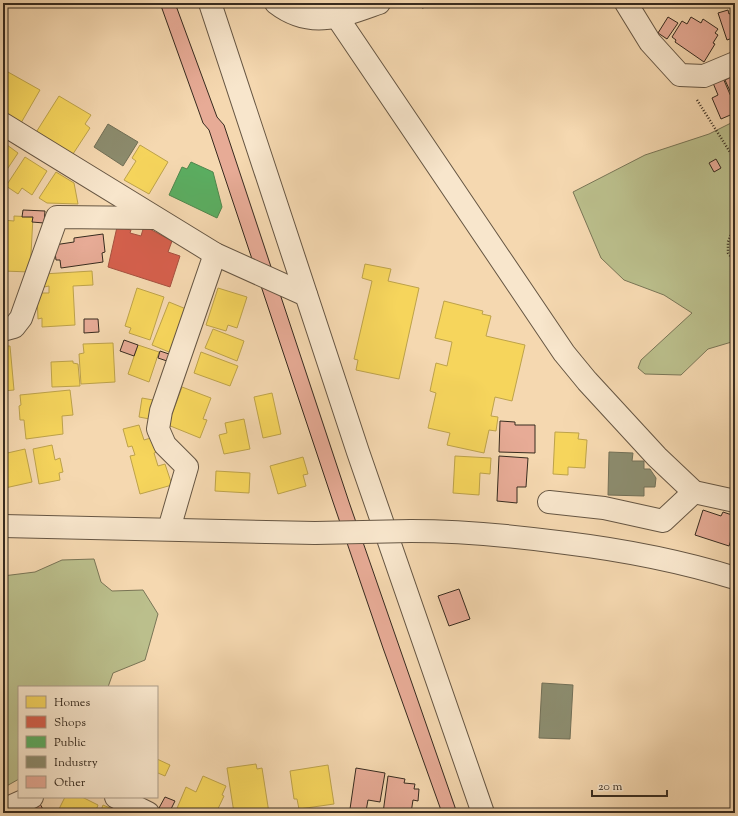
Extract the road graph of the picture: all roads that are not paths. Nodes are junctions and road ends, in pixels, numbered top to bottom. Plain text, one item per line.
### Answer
1 (210, 3) edge
2 (276, 3) edge
3 (378, 3) edge
4 (626, 3) edge
5 (337, 17) junction
6 (735, 63) edge
7 (3, 124) edge
8 (156, 218) junction
9 (215, 254) junction
10 (306, 295) junction
11 (3, 330) edge
12 (694, 492) junction
13 (735, 501) edge
14 (549, 502) dead end
15 (3, 526) edge
16 (169, 529) junction
17 (735, 578) edge
18 (30, 798) edge
19 (118, 798) edge
20 (3, 810) edge
21 (148, 813) edge
22 (483, 813) edge

1 - 10 street
2 - 5 street
3 - 5 street
4 - 6 street
5 - 12 street
7 - 8 street
8 - 9 street
8 - 11 street
9 - 10 street
9 - 16 street
10 - 22 street
12 - 13 street
12 - 14 street
15 - 16 street
16 - 17 street, bridge
18 - 20 street
19 - 21 street

